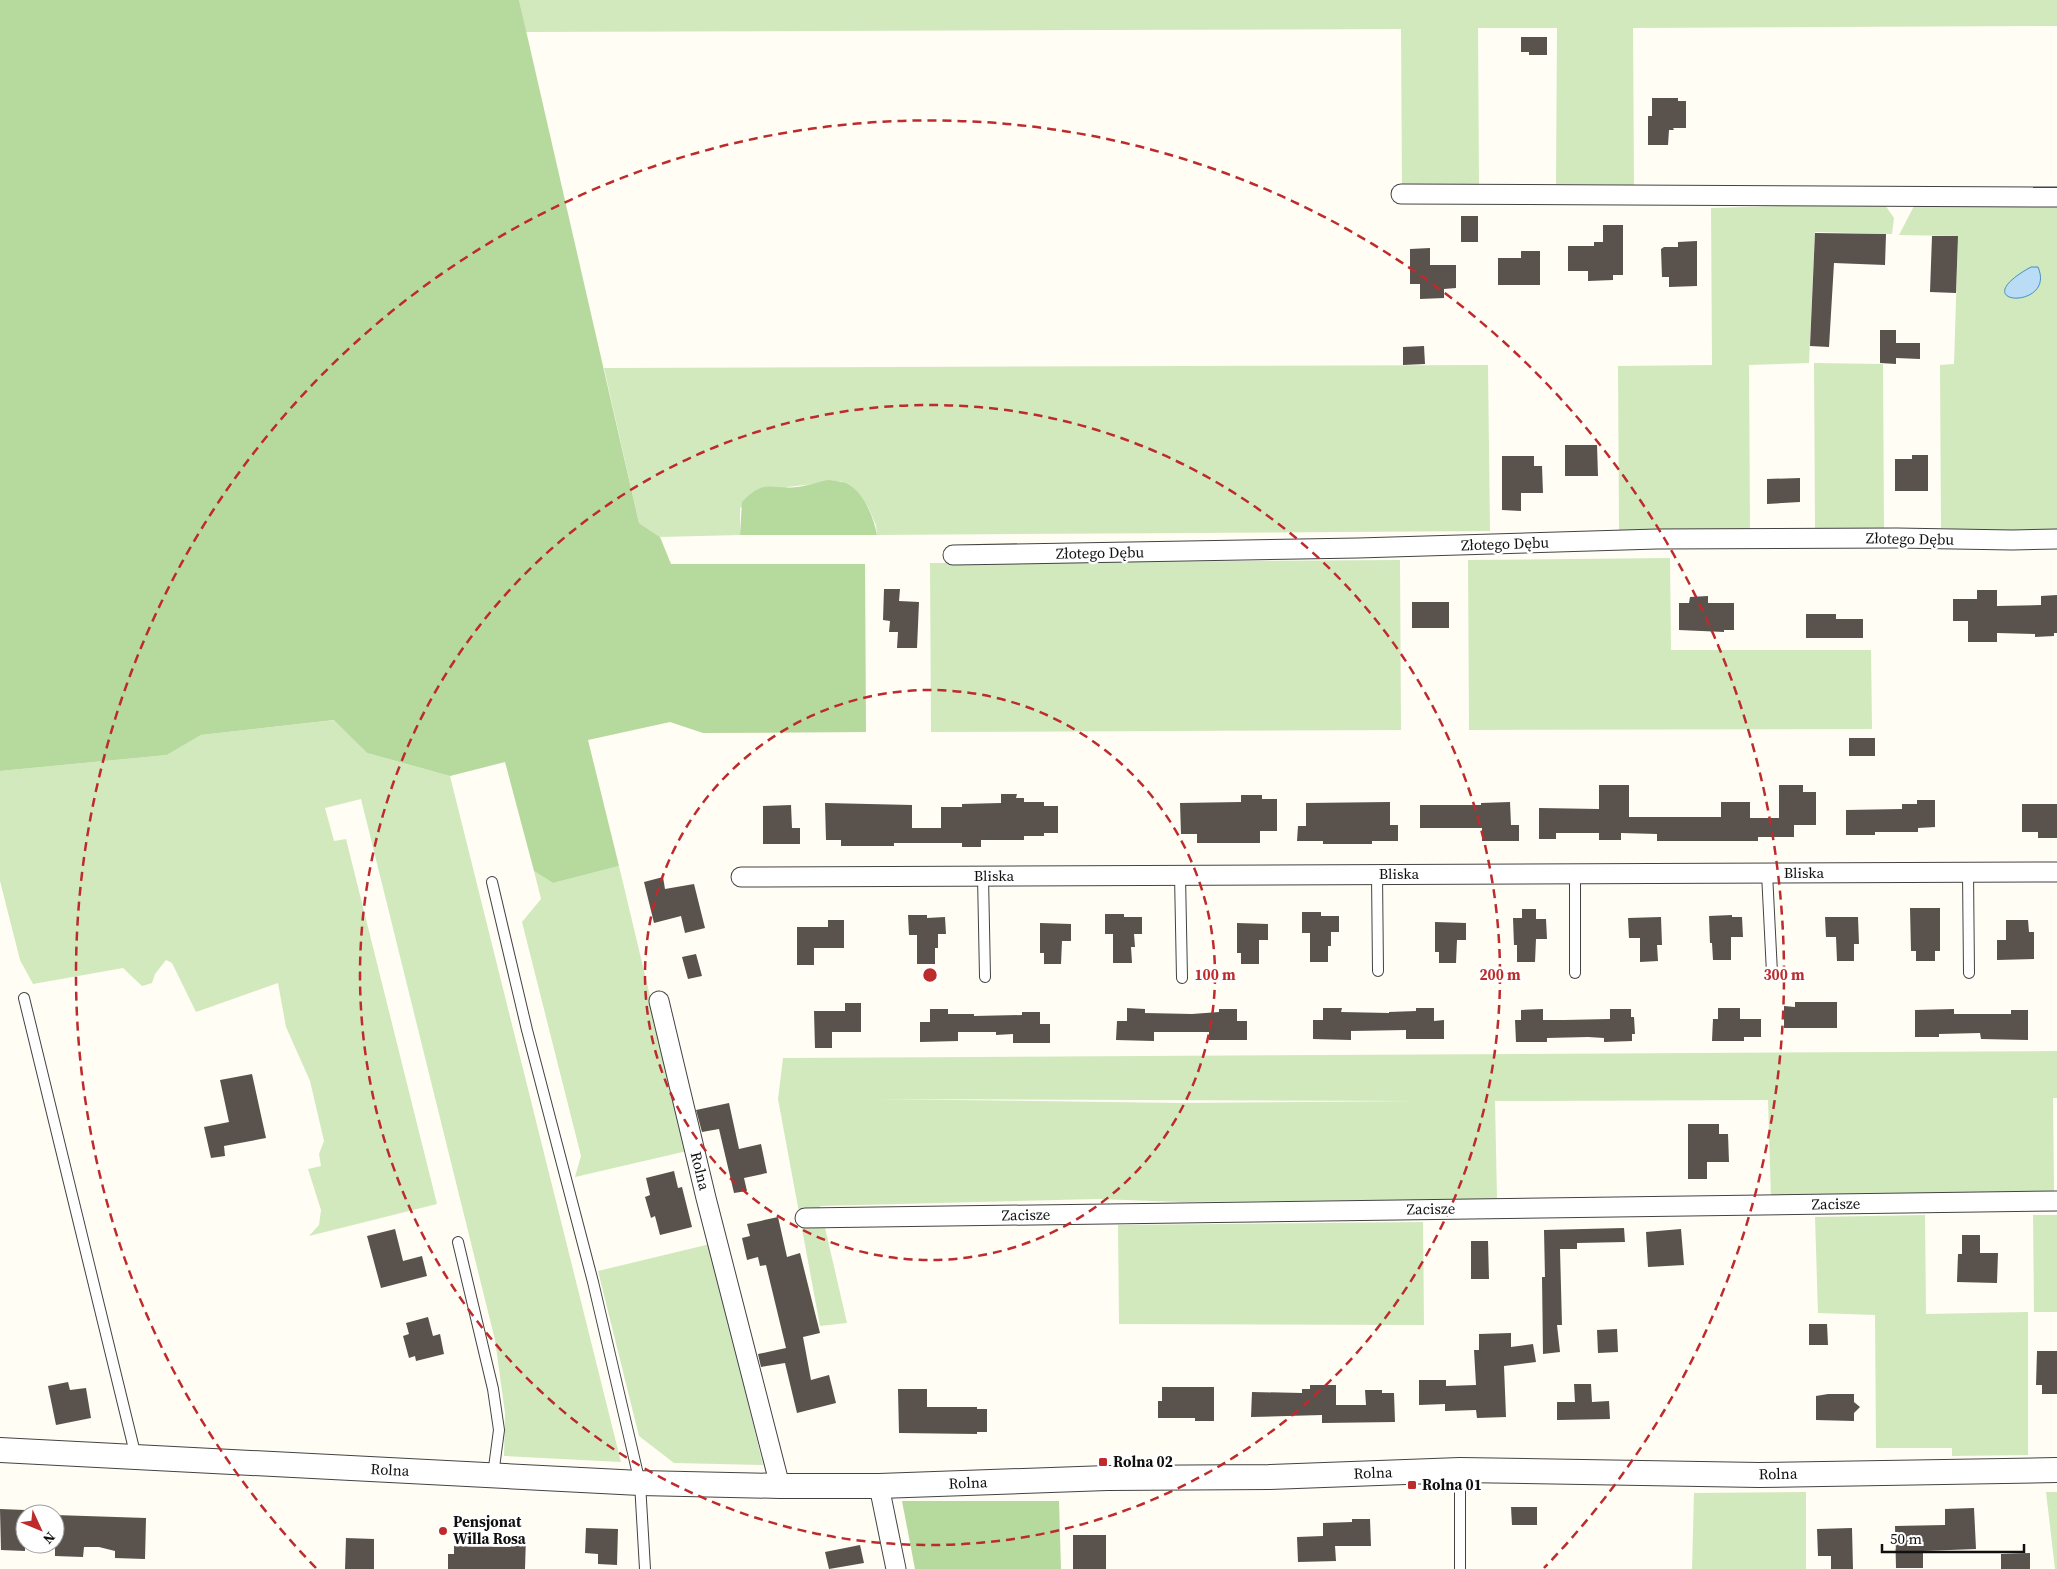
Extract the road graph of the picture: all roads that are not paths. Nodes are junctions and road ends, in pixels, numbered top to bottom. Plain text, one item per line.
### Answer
1 (1401, 194) dead end
2 (2057, 197) edge
3 (2057, 539) edge
4 (953, 555) dead end
5 (1968, 872) junction
6 (2057, 872) edge
7 (1767, 873) junction
8 (1377, 874) junction
9 (1575, 874) junction
10 (1180, 875) junction
11 (983, 876) junction
12 (741, 877) dead end
13 (492, 882) dead end
14 (1378, 972) dead end
15 (1575, 973) dead end
16 (1772, 973) dead end
17 (1969, 973) dead end
18 (985, 977) dead end
19 (1182, 978) dead end
20 (24, 998) dead end
21 (659, 1001) dead end
22 (2057, 1201) edge
23 (806, 1218) dead end
24 (458, 1242) dead end
25 (0, 1450) edge
26 (136, 1457) junction
27 (1460, 1470) junction
28 (2057, 1470) edge
29 (494, 1475) junction
30 (640, 1483) junction
31 (780, 1486) junction
32 (880, 1486) junction
33 (645, 1569) edge
34 (896, 1569) edge
35 (1460, 1569) edge

1 - 2 street
3 - 4 street, Złotego Dębu
5 - 6 street, Bliska
5 - 7 street, Bliska
5 - 17 lane
7 - 9 street, Bliska
7 - 16 lane
8 - 9 street, Bliska
8 - 10 street, Bliska
8 - 14 lane
9 - 15 lane
10 - 11 street, Bliska
10 - 19 lane
11 - 12 street, Bliska
11 - 18 lane
13 - 30 lane
20 - 26 lane
21 - 31 street, Rolna
22 - 23 street, Zacisze
24 - 29 lane
25 - 26 street, Rolna
26 - 29 street, Rolna
27 - 28 street, Rolna
27 - 32 street, Rolna
27 - 35 lane
29 - 30 street, Rolna
30 - 31 street, Rolna
30 - 33 lane
31 - 32 street, Rolna
32 - 34 street

